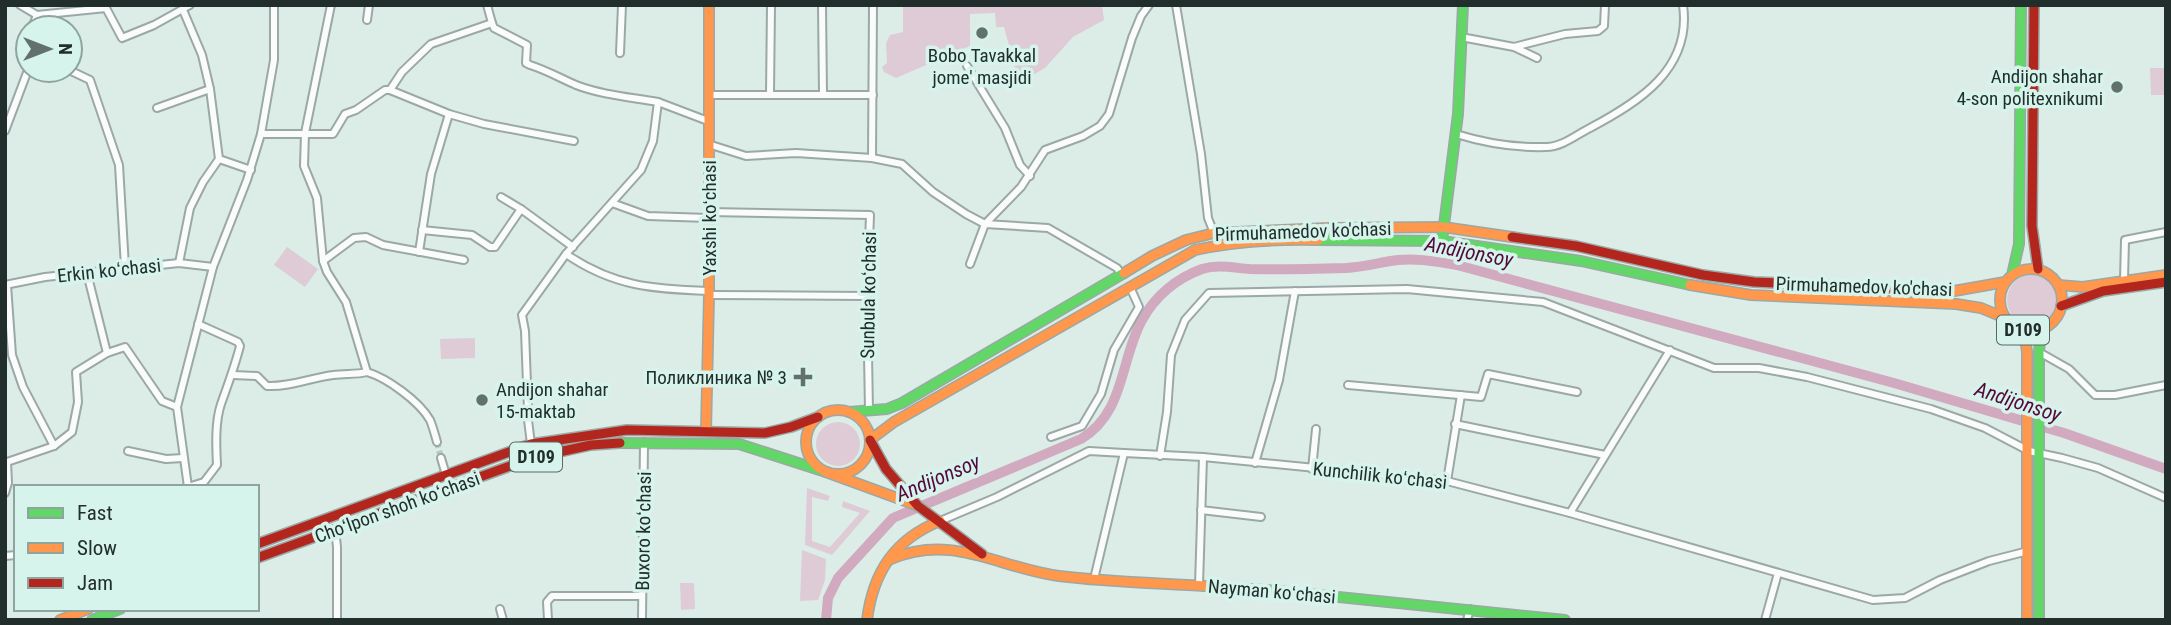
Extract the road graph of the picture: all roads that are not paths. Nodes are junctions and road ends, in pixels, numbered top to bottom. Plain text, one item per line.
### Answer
1 (20, 5) edge
2 (190, 5) edge
3 (274, 5) edge
4 (331, 5) edge
5 (369, 5) edge
6 (487, 5) edge
7 (622, 5) edge
8 (709, 5) edge
9 (771, 5) edge
10 (822, 5) edge
11 (873, 5) edge
12 (1149, 5) edge
13 (1176, 5) edge
14 (1463, 5) edge
15 (1605, 5) edge
16 (1683, 5) edge
17 (2021, 5) edge
18 (2035, 5) edge
19 (183, 10) junction
20 (35, 14) edge
21 (47, 14) edge
22 (367, 20) dead end
23 (492, 23) junction
24 (1461, 37) junction
25 (1514, 47) junction
26 (620, 53) dead end
27 (1537, 58) dead end
28 (967, 66) dead end
29 (84, 76) edge
30 (22, 84) edge
31 (210, 89) junction
32 (390, 90) junction
33 (771, 94) junction
34 (822, 94) junction
35 (709, 95) junction
36 (873, 95) junction
37 (658, 102) junction
38 (157, 107) dead end
39 (449, 114) junction
40 (708, 121) junction
41 (5, 131) edge
42 (305, 133) junction
43 (261, 134) junction
44 (1456, 134) junction
45 (574, 142) dead end
46 (708, 144) junction
47 (872, 158) junction
48 (219, 159) junction
49 (251, 170) junction
50 (1030, 176) junction
51 (501, 197) dead end
52 (612, 203) junction
53 (521, 209) junction
54 (708, 215) junction
55 (985, 224) junction
56 (1443, 228) junction
57 (422, 230) junction
58 (2166, 232) edge
59 (1214, 233) junction
60 (1442, 241) junction
61 (573, 247) junction
62 (419, 252) junction
63 (566, 254) junction
64 (464, 260) dead end
65 (323, 261) junction
66 (179, 262) junction
67 (970, 264) dead end
68 (125, 267) junction
69 (214, 267) junction
70 (2038, 270) junction
71 (87, 273) junction
72 (1122, 275) junction
73 (2166, 275) edge
74 (2009, 278) junction
75 (2124, 280) junction
76 (2166, 282) edge
77 (6, 285) edge
78 (2058, 285) junction
79 (1130, 287) junction
80 (1296, 291) junction
81 (709, 293) junction
82 (867, 296) junction
83 (2061, 306) junction
84 (2009, 322) junction
85 (198, 324) junction
86 (2045, 328) junction
87 (1670, 350) junction
88 (2039, 352) junction
89 (107, 353) junction
90 (367, 372) junction
91 (233, 375) junction
92 (1348, 385) dead end
93 (2166, 385) edge
94 (1577, 391) dead end
95 (1461, 395) junction
96 (177, 407) junction
97 (528, 410) dead end
98 (849, 412) junction
99 (869, 412) junction
100 (818, 417) junction
101 (528, 420) dead end
102 (1455, 424) junction
103 (1316, 429) dead end
104 (706, 431) junction
105 (1051, 437) dead end
106 (870, 439) junction
107 (437, 442) tunnel mouth
108 (644, 442) junction
109 (531, 444) junction
110 (54, 446) junction
111 (128, 451) dead end
112 (2029, 451) junction
113 (1124, 453) junction
114 (2040, 453) junction
115 (1605, 455) junction
116 (1160, 456) junction
117 (1203, 457) junction
118 (183, 458) junction
119 (441, 458) tunnel mouth
120 (1255, 463) junction
121 (1312, 469) junction
122 (826, 472) junction
123 (446, 475) junction
124 (1447, 481) junction
125 (188, 485) edge
126 (194, 485) edge
127 (5, 493) edge
128 (2166, 498) edge
129 (918, 506) junction
130 (1201, 510) junction
131 (1570, 513) junction
132 (331, 516) junction
133 (1261, 517) dead end
134 (940, 521) junction
135 (335, 529) junction
136 (259, 543) edge
137 (2028, 551) junction
138 (982, 554) junction
139 (259, 557) edge
140 (891, 559) junction
141 (1778, 573) junction
142 (1094, 579) junction
143 (1199, 585) junction
144 (642, 596) junction
145 (500, 609) dead end
146 (1470, 609) junction
147 (83, 611) edge
148 (115, 611) edge
149 (60, 620) edge
150 (93, 620) edge
151 (337, 620) edge
152 (503, 620) edge
153 (548, 620) edge
154 (642, 620) edge
155 (867, 620) edge
156 (1467, 620) edge
157 (1564, 620) edge
158 (1765, 620) edge
159 (2027, 620) edge
160 (2039, 620) edge

1 - 20 street
2 - 19 street
3 - 43 street
4 - 42 street
5 - 22 street
6 - 23 street
7 - 26 street
8 - 35 main road, Yaxshi koʻchasi
9 - 33 street
10 - 34 street
11 - 36 street
12 - 50 street
13 - 59 street
14 - 24 main road
15 - 25 street
16 - 44 street
17 - 74 main road, D109
18 - 70 main road
19 - 21 street
19 - 31 street
23 - 32 street
23 - 37 street
24 - 25 street
24 - 44 main road
25 - 27 street
28 - 50 street
29 - 68 street
30 - 41 street
31 - 38 street
31 - 48 street
32 - 39 street
32 - 42 street
33 - 34 street
33 - 35 street
34 - 36 street
35 - 40 main road, Yaxshi koʻchasi
36 - 47 street
37 - 40 street
37 - 52 street
39 - 45 street
39 - 57 street
40 - 46 main road, Yaxshi koʻchasi
42 - 43 street
42 - 65 street
43 - 49 street
44 - 56 main road
46 - 47 street
46 - 54 main road, Yaxshi koʻchasi
47 - 55 street
48 - 49 street
48 - 66 street
49 - 69 street
50 - 55 street
51 - 53 street
52 - 54 street
52 - 61 street
53 - 57 street
53 - 61 street
54 - 81 main road, Yaxshi koʻchasi
54 - 82 street, Sunbula koʻchasi
55 - 67 street
55 - 72 street
56 - 59 main road, Pirmuhamedov ko'chasi / D109
56 - 60 main road
56 - 74 main road, Pirmuhamedov ko'chasi / D109
57 - 62 street
58 - 75 street
59 - 72 main road, Pirmuhamedov ko'chasi / D109
60 - 79 main road, Pirmuhamedov ko'chasi / D109
60 - 84 main road, Pirmuhamedov ko'chasi / D109
61 - 63 street
62 - 64 street
62 - 65 street
63 - 81 street
63 - 97 street
65 - 90 street
66 - 68 street, Erkin koʻchasi
66 - 69 street, Erkin koʻchasi
68 - 71 street, Erkin koʻchasi
69 - 85 street
70 - 74 main road, D109
70 - 78 main road
71 - 77 street, Erkin koʻchasi
71 - 89 street
72 - 99 main road, Pirmuhamedov ko'chasi / D109
73 - 75 main road
74 - 84 main road, D109
75 - 78 main road
76 - 83 main road
77 - 110 street
78 - 83 main road, D109
79 - 105 street
79 - 106 main road, Pirmuhamedov ko'chasi / D109
80 - 87 street
80 - 116 street
80 - 120 street
81 - 82 street
81 - 104 main road, Yaxshi koʻchasi
82 - 99 street, Sunbula koʻchasi
83 - 86 main road, D109
84 - 86 main road, D109
84 - 112 main road
85 - 91 street
85 - 96 street
86 - 88 main road
87 - 112 street
87 - 115 street
88 - 93 street
88 - 114 main road
89 - 96 street
89 - 110 street
90 - 91 street
90 - 107 street
91 - 126 street
92 - 95 street
94 - 95 street
95 - 102 street
96 - 118 street
98 - 99 main road, Pirmuhamedov ko'chasi / D109
98 - 100 main road, D109
98 - 106 main road
100 - 104 main road, Choʻlpon shoh koʻchasi / D109
100 - 122 main road
101 - 109 street
102 - 115 street
102 - 124 street
103 - 121 street
104 - 109 main road, Choʻlpon shoh koʻchasi / D109
106 - 122 main road, D109
106 - 129 main road
108 - 122 main road, Choʻlpon shoh koʻchasi / D109
108 - 135 main road, Choʻlpon shoh koʻchasi / D109
108 - 144 street, Buxoro koʻchasi
109 - 123 main road, Choʻlpon shoh koʻchasi / D109
110 - 127 street
111 - 118 street
112 - 114 street
112 - 137 main road
113 - 116 street, Kunchilik koʻchasi
113 - 134 street, Kunchilik koʻchasi
113 - 142 street
114 - 128 street
114 - 160 main road
115 - 131 street
116 - 117 street, Kunchilik koʻchasi
117 - 120 street, Kunchilik koʻchasi
117 - 130 street
118 - 125 street
119 - 123 street
120 - 121 street, Kunchilik koʻchasi
121 - 124 street, Kunchilik koʻchasi
122 - 129 main road, Choʻlpon shoh koʻchasi
123 - 132 main road, Choʻlpon shoh koʻchasi / D109
124 - 131 street, Kunchilik koʻchasi
129 - 134 main road
130 - 133 street
130 - 143 street
131 - 141 street, Kunchilik koʻchasi
132 - 135 main road
132 - 136 main road, Choʻlpon shoh koʻchasi / D109
134 - 138 main road
134 - 140 main road
135 - 139 main road, Choʻlpon shoh koʻchasi / D109
135 - 151 street
137 - 141 street, Kunchilik koʻchasi
137 - 159 main road
138 - 140 main road
138 - 142 main road, Nayman koʻchasi
140 - 155 main road
141 - 158 street
142 - 143 main road, Nayman koʻchasi
143 - 146 main road, Nayman koʻchasi
144 - 153 street
144 - 154 street, Buxoro koʻchasi
145 - 152 street
146 - 156 street
146 - 157 main road, Nayman koʻchasi
147 - 149 main road
148 - 150 main road

